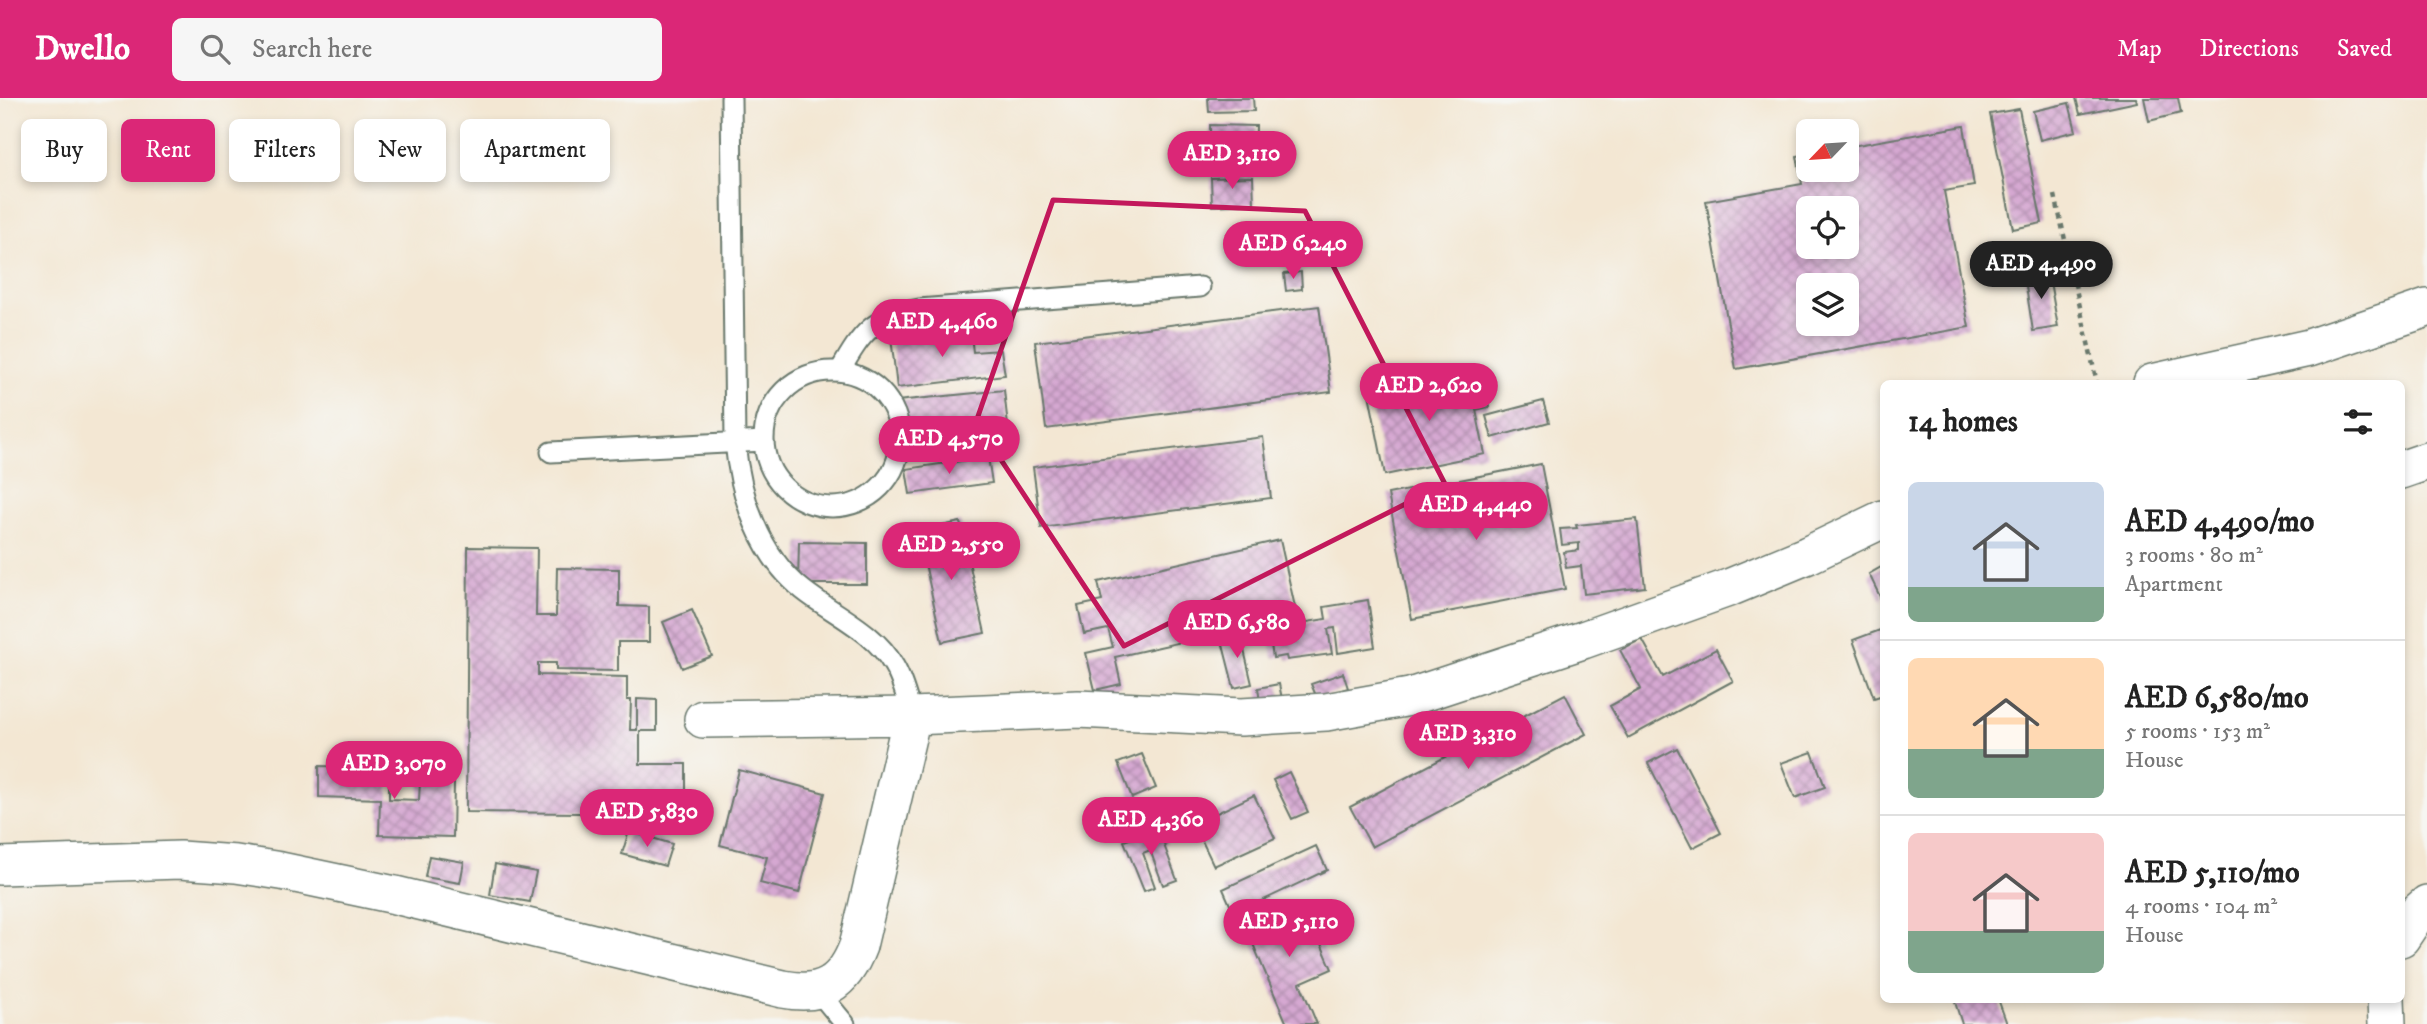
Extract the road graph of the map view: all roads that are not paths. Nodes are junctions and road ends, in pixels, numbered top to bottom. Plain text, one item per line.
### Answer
1 (732, 98) edge
2 (1200, 287) dead end
3 (2427, 308) edge
4 (840, 371) junction
5 (2165, 380) edge
6 (764, 440) junction
7 (735, 442) junction
8 (551, 452) dead end
9 (2427, 461) edge
10 (2405, 469) edge
11 (1880, 520) edge
12 (912, 716) junction
13 (703, 719) dead end
14 (0, 866) edge
15 (2427, 904) edge
16 (2405, 931) edge
17 (817, 990) junction
18 (2386, 1003) edge
19 (845, 1024) edge
20 (2387, 1024) edge

1 - 7 lane
2 - 4 lane
3 - 5 street
4 - 6 lane
4 - 6 lane
6 - 7 lane
7 - 8 lane
7 - 12 lane
9 - 10 street
11 - 12 street
12 - 13 street
12 - 17 street
14 - 17 street
15 - 16 street
17 - 19 lane
18 - 20 street

